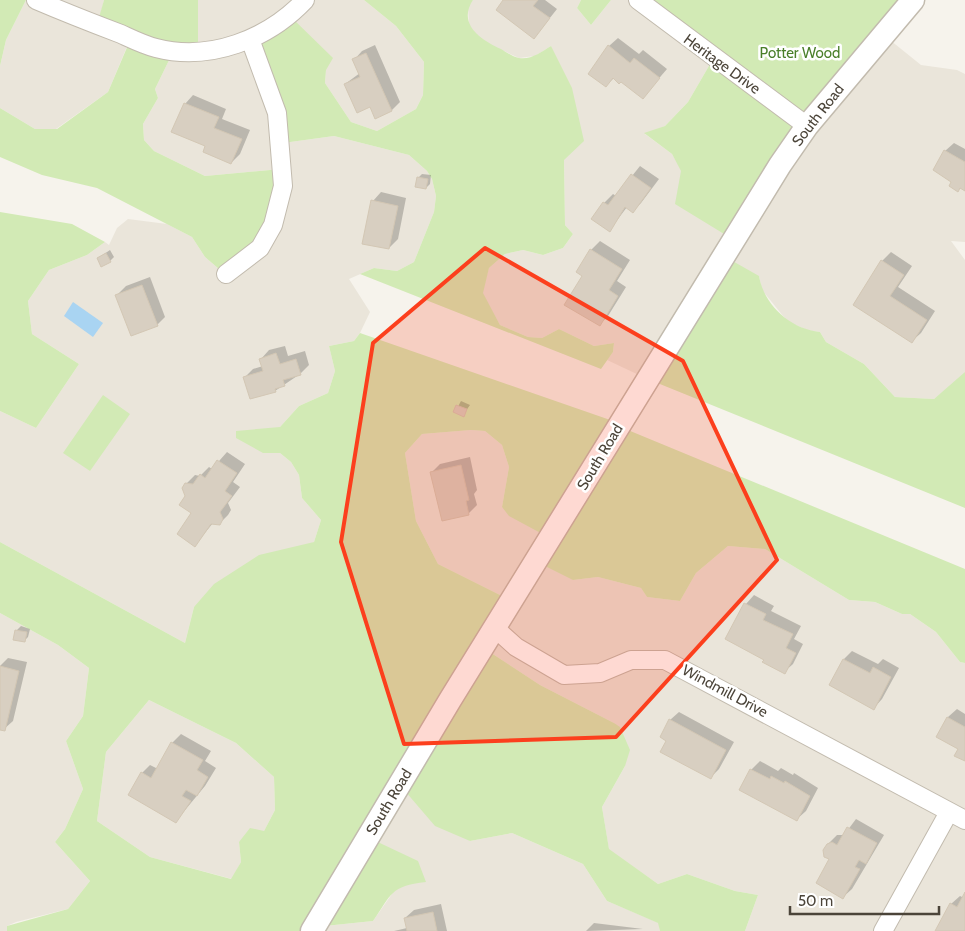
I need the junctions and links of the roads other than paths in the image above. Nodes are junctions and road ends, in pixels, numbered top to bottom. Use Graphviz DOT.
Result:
graph roads {
  1 [pos="36,0"];
  2 [pos="305,0"];
  3 [pos="638,0"];
  4 [pos="913,0"];
  5 [pos="250,39"];
  6 [pos="807,126"];
  7 [pos="226,274"];
  8 [pos="496,629"];
  9 [pos="949,812"];
  10 [pos="965,820"];
  11 [pos="312,931"];
  12 [pos="883,931"];
  1 -- 5 [label="street"];
  2 -- 5 [label="street"];
  3 -- 6 [label="street, Heritage Drive"];
  4 -- 6 [label="street, South Road"];
  5 -- 7 [label="street"];
  6 -- 8 [label="street, South Road"];
  8 -- 9 [label="street, Windmill Drive"];
  8 -- 11 [label="street, South Road"];
  9 -- 10 [label="street, Windmill Drive"];
  9 -- 12 [label="street"];
}
